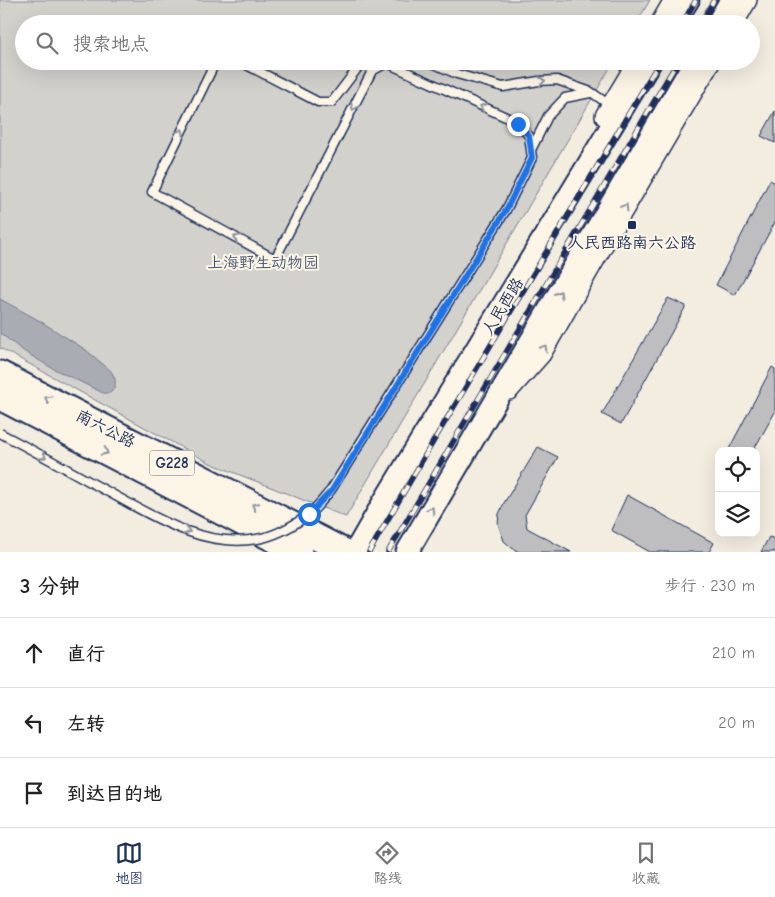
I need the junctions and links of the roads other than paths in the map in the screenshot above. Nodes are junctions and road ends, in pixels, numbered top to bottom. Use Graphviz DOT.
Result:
graph roads {
  1 [pos="674,0"];
  2 [pos="688,0"];
  3 [pos="731,0"];
  4 [pos="747,0"];
  5 [pos="665,15"];
  6 [pos="679,15"];
  7 [pos="722,15"];
  8 [pos="738,15"];
  9 [pos="212,70"];
  10 [pos="256,70"];
  11 [pos="356,70"];
  12 [pos="374,70"];
  13 [pos="403,70"];
  14 [pos="448,70"];
  15 [pos="633,70"];
  16 [pos="646,70"];
  17 [pos="690,70"];
  18 [pos="706,70"];
  19 [pos="591,92"];
  20 [pos="612,106"];
  21 [pos="531,150"];
  22 [pos="0,374"];
  23 [pos="0,397"];
  24 [pos="490,411"];
  25 [pos="0,433"];
  26 [pos="299,552"];
  27 [pos="345,552"];
  28 [pos="355,552"];
  29 [pos="407,552"];
  1 -- 5 [label="street"];
  2 -- 6 [label="main road"];
  3 -- 7 [label="main road"];
  4 -- 8 [label="street"];
  12 -- 9 [label="lane, one-way"];
  10 -- 11 [label="lane"];
  21 -- 13 [label="lane, one-way"];
  14 -- 19 [label="lane, one-way"];
  15 -- 20 [label="street, 人民西路"];
  16 -- 28 [label="main road, 人民西路"];
  24 -- 17 [label="main road, one-way"];
  24 -- 18 [label="street, one-way"];
  19 -- 20 [label="lane"];
  19 -- 21 [label="lane"];
  20 -- 27 [label="street, 人民西路"];
  25 -- 21 [label="lane, one-way, bridge"];
  27 -- 22 [label="highway, 南六公路 / G228, one-way"];
  23 -- 26 [label="highway, 南六公路 / G228, one-way"];
  29 -- 24 [label="main road, one-way"];
}
